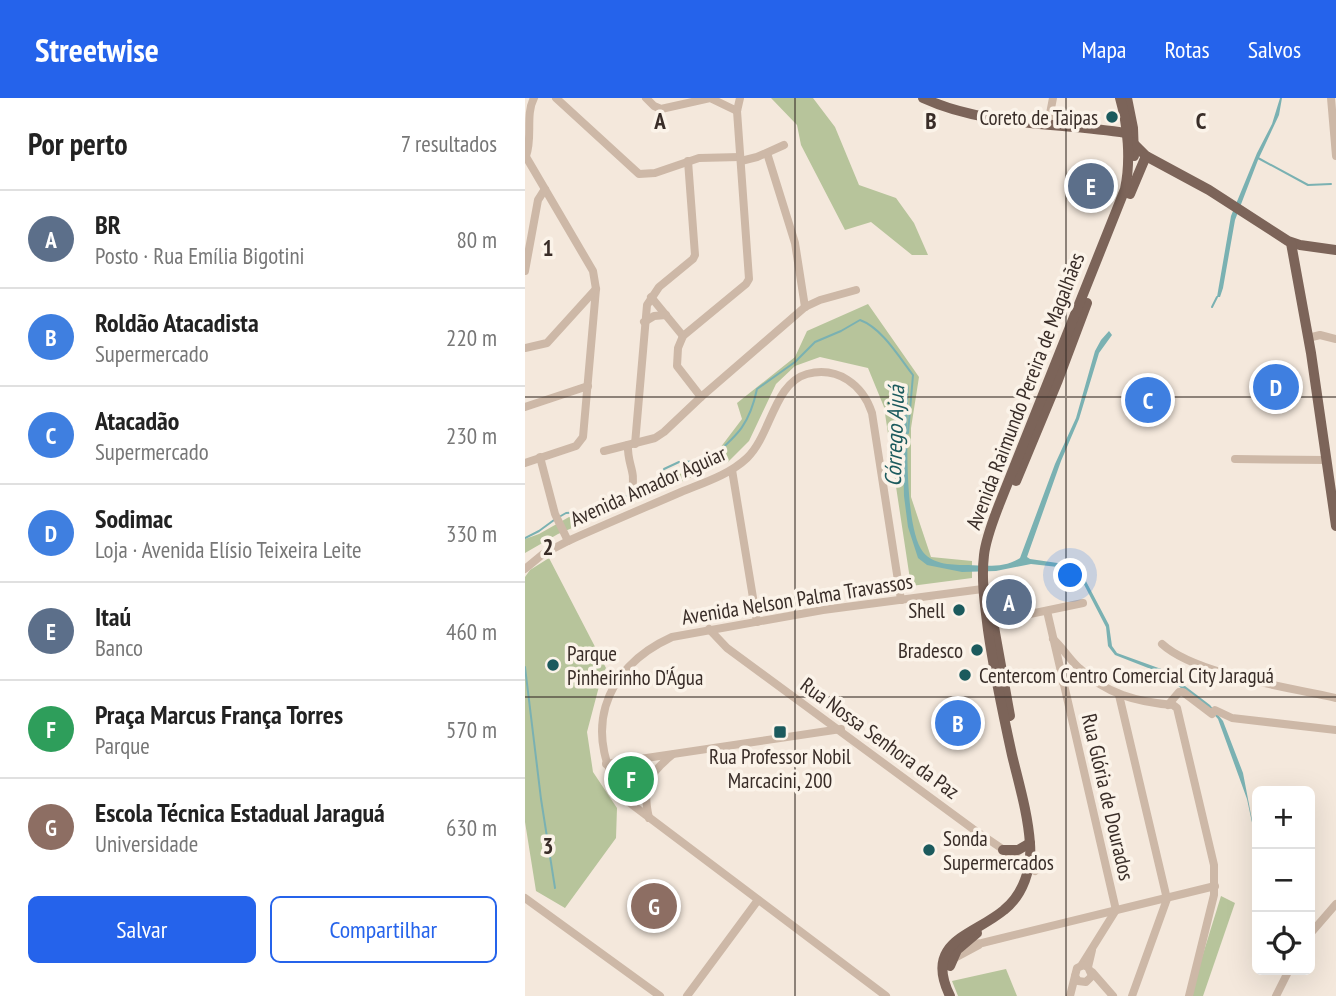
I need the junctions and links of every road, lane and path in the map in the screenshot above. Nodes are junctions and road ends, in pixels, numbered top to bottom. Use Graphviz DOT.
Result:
graph roads {
  1 [pos="534,98"];
  2 [pos="556,98"];
  3 [pos="646,98"];
  4 [pos="740,98"];
  5 [pos="923,98"];
  6 [pos="1053,98"];
  7 [pos="1120,98"];
  8 [pos="1127,98"];
  9 [pos="1331,98"];
  10 [pos="737,111"];
  11 [pos="1125,119"];
  12 [pos="1048,124"];
  13 [pos="1113,131"];
  14 [pos="1126,133"];
  15 [pos="783,145"];
  16 [pos="1134,145"];
  17 [pos="767,153"];
  18 [pos="525,156"];
  19 [pos="1146,156"];
  20 [pos="1336,156"];
  21 [pos="740,159"];
  22 [pos="688,161"];
  23 [pos="545,189"];
  24 [pos="1130,194"];
  25 [pos="1296,244"];
  26 [pos="1336,250"];
  27 [pos="525,271"];
  28 [pos="596,289"];
  29 [pos="856,290"];
  30 [pos="651,297"];
  31 [pos="805,307"];
  32 [pos="666,315"];
  33 [pos="644,323"];
  34 [pos="683,336"];
  35 [pos="1311,337"];
  36 [pos="1336,339"];
  37 [pos="525,348"];
  38 [pos="588,386"];
  39 [pos="701,397"];
  40 [pos="525,407"];
  41 [pos="1323,425"];
  42 [pos="632,445"];
  43 [pos="604,451"];
  44 [pos="540,457"];
  45 [pos="1235,459"];
  46 [pos="1326,460"];
  47 [pos="525,463"];
  48 [pos="732,470"];
  49 [pos="1336,485"];
  50 [pos="632,488"];
  51 [pos="1336,526"];
  52 [pos="568,541"];
  53 [pos="986,564"];
  54 [pos="525,569"];
  55 [pos="987,588"];
  56 [pos="901,600"];
  57 [pos="1083,603"];
  58 [pos="1048,611"];
  59 [pos="757,622"];
  60 [pos="990,622"];
  61 [pos="709,629"];
  62 [pos="1053,639"];
  63 [pos="1162,644"];
  64 [pos="1080,669"];
  65 [pos="1063,683"];
  66 [pos="1119,695"];
  67 [pos="1336,698"];
  68 [pos="1171,705"];
  69 [pos="841,729"];
  70 [pos="1336,730"];
  71 [pos="671,755"];
  72 [pos="607,764"];
  73 [pos="649,818"];
  74 [pos="1030,843"];
  75 [pos="1003,850"];
  76 [pos="1032,869"];
  77 [pos="1215,886"];
  78 [pos="525,898"];
  79 [pos="1167,899"];
  80 [pos="758,900"];
  81 [pos="1336,904"];
  82 [pos="1117,910"];
  83 [pos="1315,928"];
  84 [pos="982,943"];
  85 [pos="961,944"];
  86 [pos="951,960"];
  87 [pos="1087,968"];
  88 [pos="1286,975"];
  89 [pos="1081,980"];
  90 [pos="1104,988"];
  91 [pos="660,996"];
  92 [pos="687,996"];
  93 [pos="885,996"];
  94 [pos="950,996"];
  95 [pos="957,996"];
  96 [pos="1071,996"];
  97 [pos="1113,996"];
  98 [pos="1132,996"];
  99 [pos="1189,996"];
  100 [pos="1276,996"];
  1 -- 18 [label="street"];
  2 -- 22 [label="street"];
  3 -- 10 [label="street"];
  4 -- 10 [label="street"];
  5 -- 12 [label="main road"];
  6 -- 12 [label="street"];
  7 -- 11 [label="main road, Avenida Raimundo Pereira de Magalhães"];
  8 -- 16 [label="main road, Avenida Raimundo Pereira de Magalhães"];
  9 -- 20 [label="street"];
  10 -- 21 [label="street"];
  11 -- 13 [label="main road"];
  11 -- 14 [label="main road, Avenida Raimundo Pereira de Magalhães"];
  12 -- 13 [label="main road"];
  13 -- 14 [label="main road"];
  14 -- 16 [label="main road"];
  14 -- 53 [label="main road, Avenida Raimundo Pereira de Magalhães"];
  15 -- 17 [label="street"];
  16 -- 19 [label="main road"];
  16 -- 24 [label="main road, Avenida Raimundo Pereira de Magalhães"];
  17 -- 21 [label="street"];
  17 -- 31 [label="street"];
  18 -- 23 [label="street"];
  19 -- 24 [label="main road"];
  19 -- 25 [label="main road"];
  21 -- 22 [label="street"];
  21 -- 34 [label="street"];
  22 -- 30 [label="street"];
  23 -- 27 [label="street"];
  23 -- 28 [label="street"];
  24 -- 53 [label="main road, Avenida Raimundo Pereira de Magalhães"];
  25 -- 26 [label="main road"];
  25 -- 35 [label="main road"];
  28 -- 37 [label="street"];
  28 -- 38 [label="street"];
  29 -- 31 [label="street"];
  30 -- 32 [label="street"];
  30 -- 33 [label="street"];
  31 -- 39 [label="street"];
  32 -- 33 [label="street"];
  32 -- 34 [label="street"];
  33 -- 42 [label="street"];
  34 -- 39 [label="street"];
  35 -- 36 [label="street"];
  35 -- 41 [label="main road"];
  38 -- 40 [label="street"];
  38 -- 44 [label="street"];
  39 -- 42 [label="street"];
  41 -- 46 [label="main road"];
  41 -- 49 [label="main road"];
  42 -- 43 [label="street"];
  42 -- 50 [label="street"];
  44 -- 47 [label="street"];
  44 -- 52 [label="street"];
  45 -- 46 [label="street"];
  46 -- 51 [label="main road"];
  48 -- 52 [label="street, Avenida Amador Aguiar"];
  48 -- 56 [label="street, Avenida Amador Aguiar"];
  48 -- 59 [label="street"];
  52 -- 54 [label="street, Avenida Amador Aguiar"];
  53 -- 55 [label="main road, Avenida Raimundo Pereira de Magalhães"];
  55 -- 56 [label="street, Avenida Nelson Palma Travassos"];
  55 -- 60 [label="main road, Avenida Raimundo Pereira de Magalhães"];
  56 -- 59 [label="street, Avenida Nelson Palma Travassos"];
  57 -- 58 [label="street"];
  58 -- 60 [label="street"];
  58 -- 62 [label="street, Rua Glória de Dourados"];
  59 -- 61 [label="street, Avenida Nelson Palma Travassos"];
  60 -- 74 [label="main road, Avenida Raimundo Pereira de Magalhães"];
  60 -- 76 [label="main road, Avenida Raimundo Pereira de Magalhães"];
  61 -- 69 [label="street, Rua Nossa Senhora da Paz"];
  61 -- 72 [label="street, Avenida Nelson Palma Travassos"];
  62 -- 64 [label="street"];
  62 -- 65 [label="street, Rua Glória de Dourados"];
  63 -- 67 [label="street"];
  64 -- 65 [label="street"];
  64 -- 66 [label="street"];
  65 -- 82 [label="street, Rua Glória de Dourados"];
  66 -- 68 [label="street"];
  66 -- 79 [label="street"];
  68 -- 70 [label="street"];
  68 -- 77 [label="street"];
  69 -- 71 [label="street"];
  69 -- 75 [label="street, Rua Nossa Senhora da Paz"];
  71 -- 72 [label="street"];
  71 -- 73 [label="street"];
  72 -- 73 [label="street, Avenida Nelson Palma Travassos"];
  73 -- 80 [label="street, Avenida Nelson Palma Travassos"];
  74 -- 75 [label="main road"];
  74 -- 76 [label="main road, Avenida Raimundo Pereira de Magalhães"];
  75 -- 76 [label="street, Rua Nossa Senhora da Paz"];
  76 -- 85 [label="main road, Avenida Raimundo Pereira de Magalhães"];
  76 -- 94 [label="main road, Avenida Raimundo Pereira de Magalhães"];
  77 -- 79 [label="street"];
  77 -- 99 [label="street"];
  78 -- 91 [label="street"];
  79 -- 82 [label="street"];
  79 -- 98 [label="street"];
  80 -- 92 [label="street"];
  80 -- 93 [label="street, Avenida Nelson Palma Travassos"];
  81 -- 83 [label="street"];
  82 -- 84 [label="street"];
  82 -- 87 [label="street"];
  84 -- 85 [label="street"];
  84 -- 86 [label="street"];
  85 -- 86 [label="main road, Avenida Raimundo Pereira de Magalhães"];
  86 -- 95 [label="main road"];
  87 -- 89 [label="street"];
  87 -- 89 [label="street"];
  87 -- 90 [label="street"];
  88 -- 100 [label="street"];
  89 -- 90 [label="street"];
  89 -- 96 [label="street"];
  90 -- 97 [label="street"];
}
